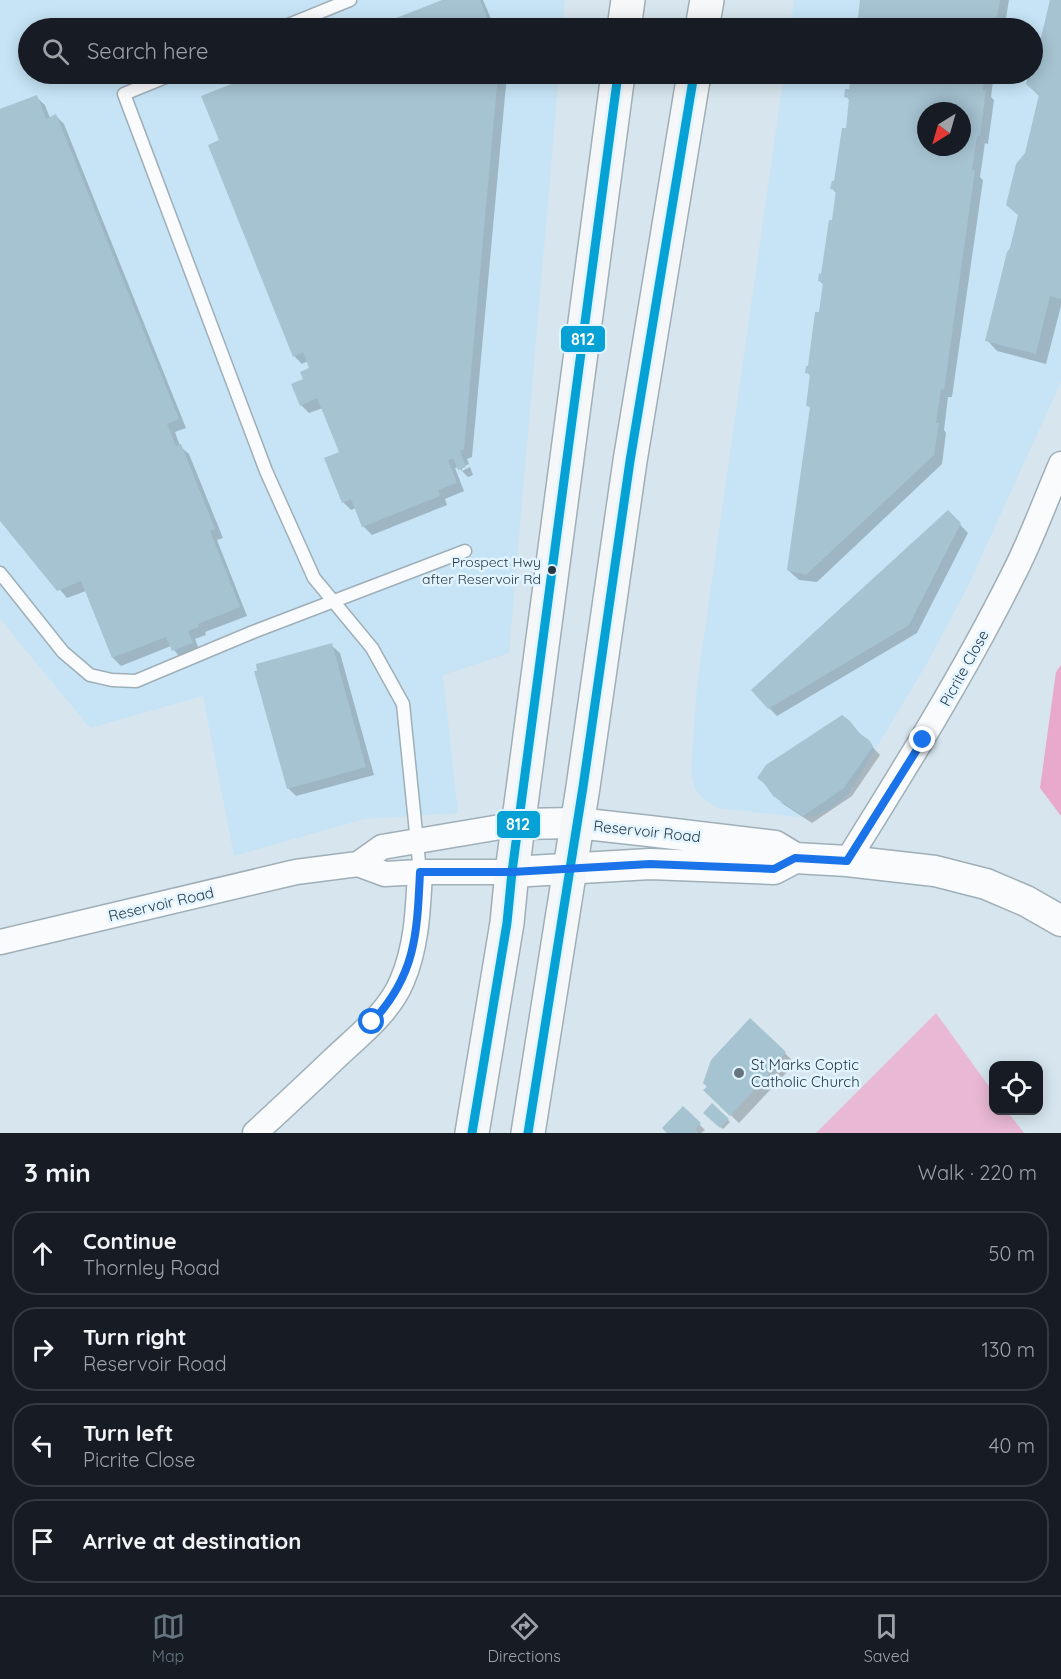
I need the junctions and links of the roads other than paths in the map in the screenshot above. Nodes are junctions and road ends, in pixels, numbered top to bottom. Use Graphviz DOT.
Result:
graph roads {
  1 [pos="350,0"];
  2 [pos="628,0"];
  3 [pos="707,0"];
  4 [pos="306,18"];
  5 [pos="625,18"];
  6 [pos="704,18"];
  7 [pos="148,84"];
  8 [pos="617,84"];
  9 [pos="692,84"];
  10 [pos="1061,464"];
  11 [pos="465,551"];
  12 [pos="0,573"];
  13 [pos="333,601"];
  14 [pos="577,823"];
  15 [pos="518,824"];
  16 [pos="417,841"];
  17 [pos="795,858"];
  18 [pos="847,861"];
  19 [pos="358,864"];
  20 [pos="570,868"];
  21 [pos="420,872"];
  22 [pos="512,872"];
  23 [pos="1061,921"];
  24 [pos="0,942"];
  25 [pos="255,1133"];
  26 [pos="472,1133"];
  27 [pos="528,1133"];
  1 -- 4 [label="lane"];
  2 -- 5 [label="main road"];
  3 -- 6 [label="main road"];
  7 -- 13 [label="lane"];
  8 -- 15 [label="main road"];
  9 -- 14 [label="main road"];
  10 -- 18 [label="street, Picrite Close"];
  11 -- 13 [label="lane"];
  12 -- 13 [label="lane"];
  13 -- 16 [label="lane"];
  14 -- 15 [label="street, Reservoir Road"];
  14 -- 17 [label="street, Reservoir Road"];
  14 -- 20 [label="main road"];
  15 -- 16 [label="street, Reservoir Road"];
  15 -- 22 [label="main road"];
  16 -- 19 [label="street, Reservoir Road"];
  16 -- 21 [label="lane"];
  17 -- 18 [label="street, Reservoir Road"];
  17 -- 20 [label="street, Reservoir Road"];
  18 -- 23 [label="street, Reservoir Road"];
  19 -- 21 [label="street, Reservoir Road"];
  19 -- 24 [label="street, Reservoir Road"];
  20 -- 22 [label="street, Reservoir Road"];
  20 -- 27 [label="main road"];
  21 -- 22 [label="street, Reservoir Road"];
  21 -- 25 [label="street"];
  22 -- 26 [label="main road"];
}
